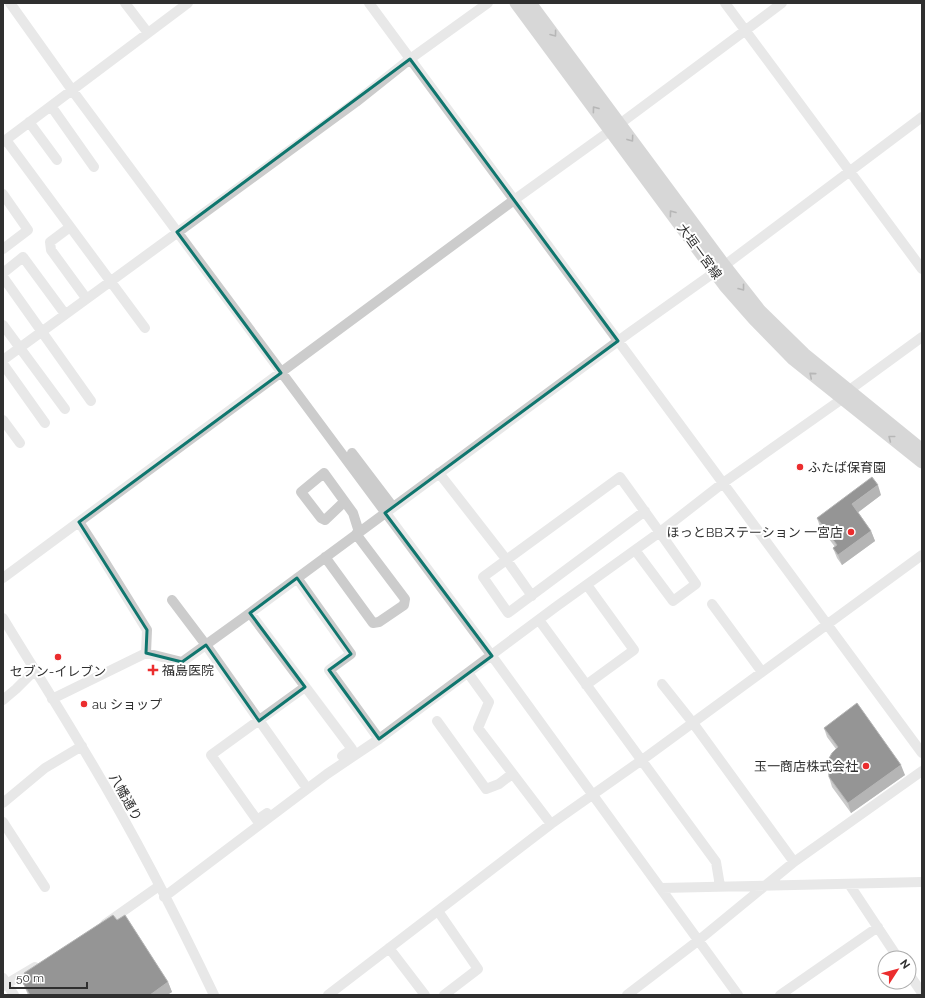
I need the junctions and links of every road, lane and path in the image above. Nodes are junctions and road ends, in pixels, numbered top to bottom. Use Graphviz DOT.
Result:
graph roads {
  1 [pos="10,3"];
  2 [pos="125,3"];
  3 [pos="188,3"];
  4 [pos="369,3"];
  5 [pos="488,3"];
  6 [pos="516,3"];
  7 [pos="530,3"];
  8 [pos="725,3"];
  9 [pos="782,3"];
  10 [pos="745,30"];
  11 [pos="148,33"];
  12 [pos="410,60"];
  13 [pos="72,90"];
  14 [pos="51,106"];
  15 [pos="922,117"];
  16 [pos="29,122"];
  17 [pos="615,127"];
  18 [pos="4,141"];
  19 [pos="57,160"];
  20 [pos="94,167"];
  21 [pos="850,171"];
  22 [pos="3,194"];
  23 [pos="514,200"];
  24 [pos="70,227"];
  25 [pos="177,232"];
  26 [pos="3,249"];
  27 [pos="720,268"];
  28 [pos="922,269"];
  29 [pos="3,273"];
  30 [pos="3,278"];
  31 [pos="110,282"];
  32 [pos="86,298"];
  33 [pos="65,314"];
  34 [pos="3,325"];
  35 [pos="145,328"];
  36 [pos="40,332"];
  37 [pos="922,337"];
  38 [pos="618,341"];
  39 [pos="20,348"];
  40 [pos="3,360"];
  41 [pos="3,364"];
  42 [pos="281,373"];
  43 [pos="845,395"];
  44 [pos="91,401"];
  45 [pos="65,409"];
  46 [pos="3,420"];
  47 [pos="45,422"];
  48 [pos="20,443"];
  49 [pos="922,450"];
  50 [pos="352,453"];
  51 [pos="922,462"];
  52 [pos="439,473"];
  53 [pos="723,483"];
  54 [pos="344,502"];
  55 [pos="389,510"];
  56 [pos="645,512"];
  57 [pos="78,522"];
  58 [pos="660,532"];
  59 [pos="358,533"];
  60 [pos="635,550"];
  61 [pos="922,555"];
  62 [pos="325,557"];
  63 [pos="506,559"];
  64 [pos="3,578"];
  65 [pos="297,578"];
  66 [pos="587,585"];
  67 [pos="532,596"];
  68 [pos="172,600"];
  69 [pos="712,604"];
  70 [pos="250,613"];
  71 [pos="3,618"];
  72 [pos="539,620"];
  73 [pos="827,624"];
  74 [pos="206,645"];
  75 [pos="146,653"];
  76 [pos="492,656"];
  77 [pos="35,670"];
  78 [pos="762,672"];
  79 [pos="468,673"];
  80 [pos="662,684"];
  81 [pos="586,685"];
  82 [pos="306,687"];
  83 [pos="52,699"];
  84 [pos="3,700"];
  85 [pos="259,721"];
  86 [pos="437,721"];
  87 [pos="693,723"];
  88 [pos="379,739"];
  89 [pos="82,746"];
  90 [pos="922,753"];
  91 [pos="642,760"];
  92 [pos="922,771"];
  93 [pos="512,774"];
  94 [pos="304,784"];
  95 [pos="593,794"];
  96 [pos="3,803"];
  97 [pos="3,822"];
  98 [pos="551,824"];
  99 [pos="794,862"];
  100 [pos="922,882"];
  101 [pos="849,884"];
  102 [pos="159,886"];
  103 [pos="720,886"];
  104 [pos="766,886"];
  105 [pos="45,887"];
  106 [pos="661,888"];
  107 [pos="164,897"];
  108 [pos="438,911"];
  109 [pos="878,927"];
  110 [pos="97,929"];
  111 [pos="699,940"];
  112 [pos="389,948"];
  113 [pos="893,950"];
  114 [pos="46,961"];
  115 [pos="4,982"];
  116 [pos="14,995"];
  117 [pos="214,995"];
  118 [pos="328,995"];
  119 [pos="425,995"];
  120 [pos="444,995"];
  121 [pos="627,995"];
  122 [pos="738,995"];
  123 [pos="780,995"];
  1 -- 13 [label="street"];
  2 -- 11 [label="street"];
  3 -- 11 [label="street"];
  4 -- 12 [label="street"];
  5 -- 12 [label="street"];
  17 -- 6 [label="main road, 大垣一宮線, one-way"];
  7 -- 17 [label="main road, 大垣一宮線, one-way"];
  8 -- 10 [label="street"];
  9 -- 10 [label="street"];
  10 -- 17 [label="street"];
  10 -- 21 [label="street"];
  11 -- 13 [label="street"];
  12 -- 23 [label="street"];
  12 -- 25 [label="street"];
  13 -- 14 [label="street"];
  13 -- 25 [label="street"];
  14 -- 16 [label="street"];
  14 -- 20 [label="street"];
  15 -- 21 [label="street"];
  16 -- 18 [label="street"];
  16 -- 19 [label="street"];
  17 -- 23 [label="street"];
  17 -- 27 [label="main road, 大垣一宮線"];
  18 -- 24 [label="street"];
  21 -- 27 [label="street"];
  21 -- 28 [label="street"];
  22 -- 26 [label="street"];
  23 -- 38 [label="street"];
  23 -- 42 [label="street"];
  24 -- 31 [label="street"];
  24 -- 32 [label="street"];
  25 -- 31 [label="street"];
  25 -- 42 [label="street"];
  27 -- 38 [label="street"];
  27 -- 43 [label="main road, 大垣一宮線"];
  29 -- 33 [label="street"];
  30 -- 36 [label="street"];
  31 -- 32 [label="street"];
  31 -- 35 [label="street"];
  32 -- 33 [label="street"];
  33 -- 36 [label="street"];
  34 -- 39 [label="street"];
  36 -- 39 [label="street"];
  36 -- 44 [label="street"];
  37 -- 43 [label="street"];
  38 -- 52 [label="street"];
  38 -- 53 [label="street"];
  39 -- 40 [label="street"];
  39 -- 45 [label="street"];
  41 -- 47 [label="street"];
  42 -- 55 [label="street"];
  42 -- 57 [label="street"];
  43 -- 49 [label="main road, 大垣一宮線"];
  51 -- 43 [label="main road, 大垣一宮線, one-way"];
  43 -- 53 [label="street"];
  46 -- 48 [label="street"];
  50 -- 55 [label="street"];
  52 -- 55 [label="street"];
  52 -- 63 [label="street"];
  53 -- 58 [label="street"];
  53 -- 73 [label="street"];
  54 -- 54 [label="street"];
  54 -- 59 [label="street"];
  55 -- 59 [label="street"];
  55 -- 76 [label="street"];
  56 -- 58 [label="street"];
  56 -- 63 [label="street"];
  56 -- 67 [label="street"];
  57 -- 64 [label="street"];
  57 -- 75 [label="street"];
  58 -- 60 [label="street"];
  58 -- 60 [label="street"];
  59 -- 62 [label="street"];
  59 -- 62 [label="street"];
  60 -- 66 [label="street"];
  61 -- 73 [label="street"];
  62 -- 65 [label="street"];
  63 -- 67 [label="street"];
  63 -- 67 [label="street"];
  65 -- 70 [label="street"];
  65 -- 88 [label="street"];
  66 -- 72 [label="street"];
  66 -- 81 [label="street"];
  68 -- 74 [label="street"];
  69 -- 78 [label="street"];
  70 -- 74 [label="street"];
  70 -- 82 [label="street"];
  71 -- 77 [label="street, 八幡通り"];
  72 -- 76 [label="street"];
  72 -- 81 [label="street"];
  73 -- 78 [label="street"];
  73 -- 90 [label="street"];
  74 -- 75 [label="street"];
  74 -- 85 [label="street"];
  75 -- 83 [label="street"];
  76 -- 79 [label="street"];
  76 -- 95 [label="street"];
  77 -- 83 [label="street, 八幡通り"];
  77 -- 84 [label="street"];
  78 -- 87 [label="street"];
  79 -- 88 [label="street"];
  79 -- 93 [label="street"];
  80 -- 87 [label="street"];
  81 -- 91 [label="street"];
  82 -- 85 [label="street"];
  82 -- 94 [label="street"];
  83 -- 89 [label="street, 八幡通り"];
  85 -- 94 [label="street"];
  85 -- 94 [label="street"];
  86 -- 93 [label="street"];
  87 -- 91 [label="street"];
  87 -- 99 [label="street"];
  88 -- 107 [label="street"];
  89 -- 96 [label="street"];
  89 -- 102 [label="street, 八幡通り"];
  91 -- 95 [label="street"];
  91 -- 103 [label="street"];
  92 -- 99 [label="street"];
  93 -- 98 [label="street"];
  95 -- 98 [label="street"];
  95 -- 106 [label="street"];
  97 -- 105 [label="street"];
  98 -- 108 [label="street"];
  99 -- 104 [label="street"];
  100 -- 101 [label="street"];
  101 -- 104 [label="street"];
  101 -- 109 [label="street"];
  102 -- 107 [label="street, 八幡通り"];
  102 -- 110 [label="street"];
  103 -- 104 [label="street"];
  103 -- 106 [label="street"];
  104 -- 111 [label="street"];
  106 -- 111 [label="street"];
  107 -- 117 [label="street, 八幡通り"];
  108 -- 112 [label="street"];
  108 -- 120 [label="street"];
  109 -- 113 [label="street"];
  109 -- 123 [label="street"];
  111 -- 121 [label="street"];
  111 -- 122 [label="street"];
  112 -- 118 [label="street"];
  112 -- 119 [label="street"];
  114 -- 115 [label="street"];
  115 -- 116 [label="street"];
}
